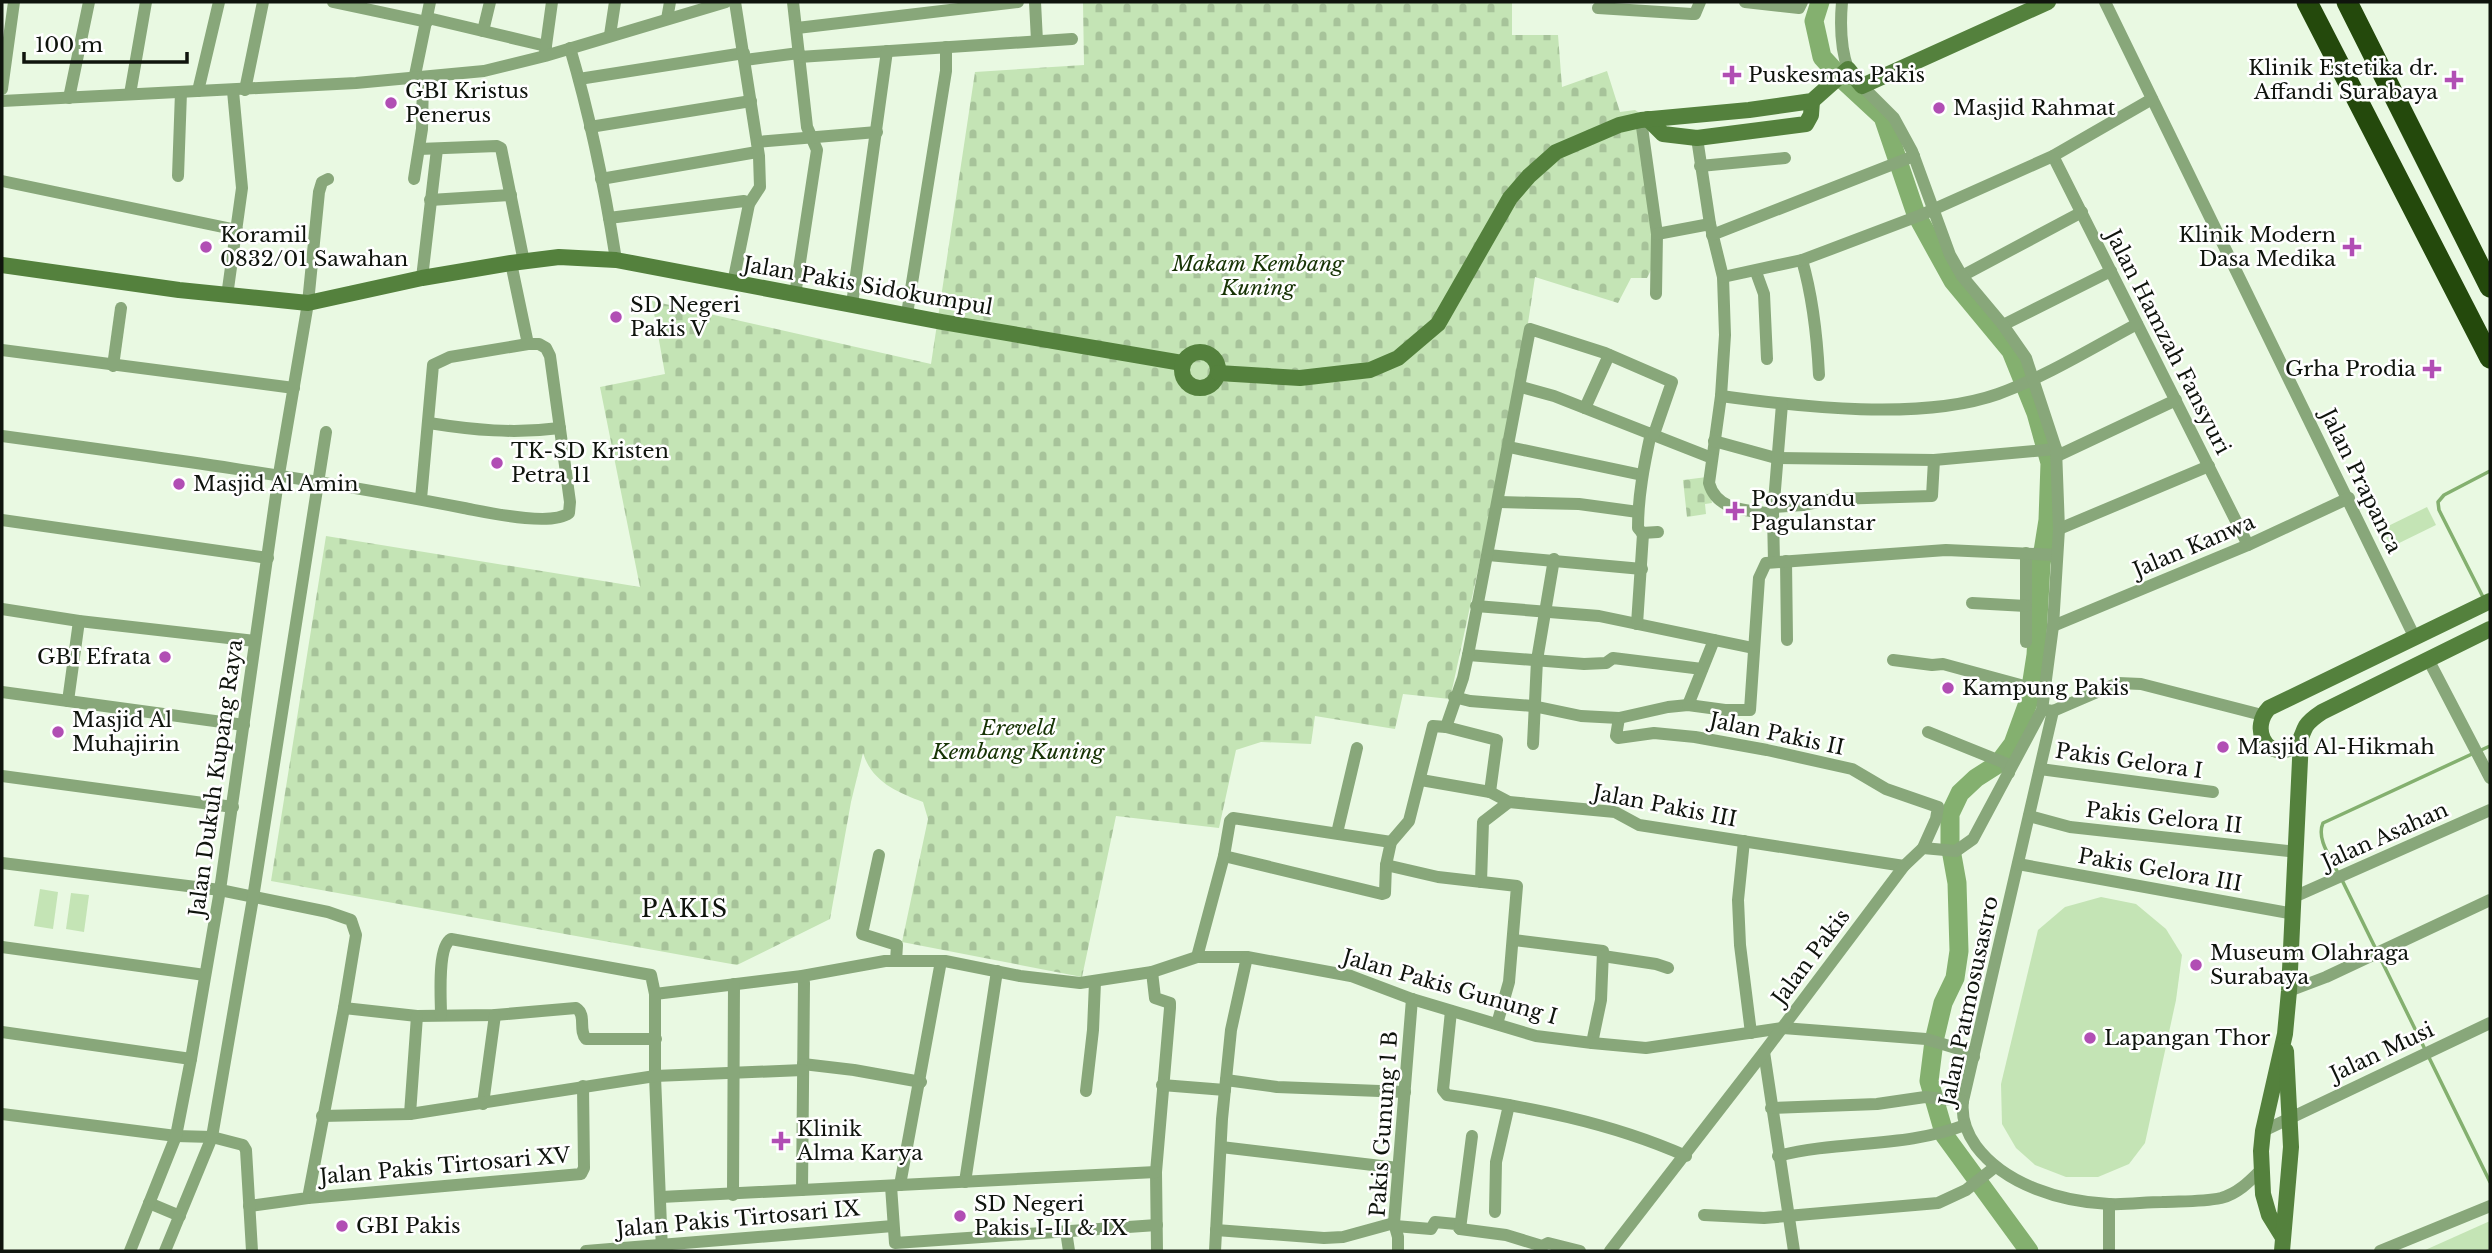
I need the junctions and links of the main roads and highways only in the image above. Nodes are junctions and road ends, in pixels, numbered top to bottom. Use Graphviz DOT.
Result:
graph roads {
  1 [pos="2307,2"];
  2 [pos="2347,2"];
  3 [pos="2490,287"];
  4 [pos="2490,358"];
  1 -- 4 [label="highway"];
  2 -- 3 [label="highway"];
}
